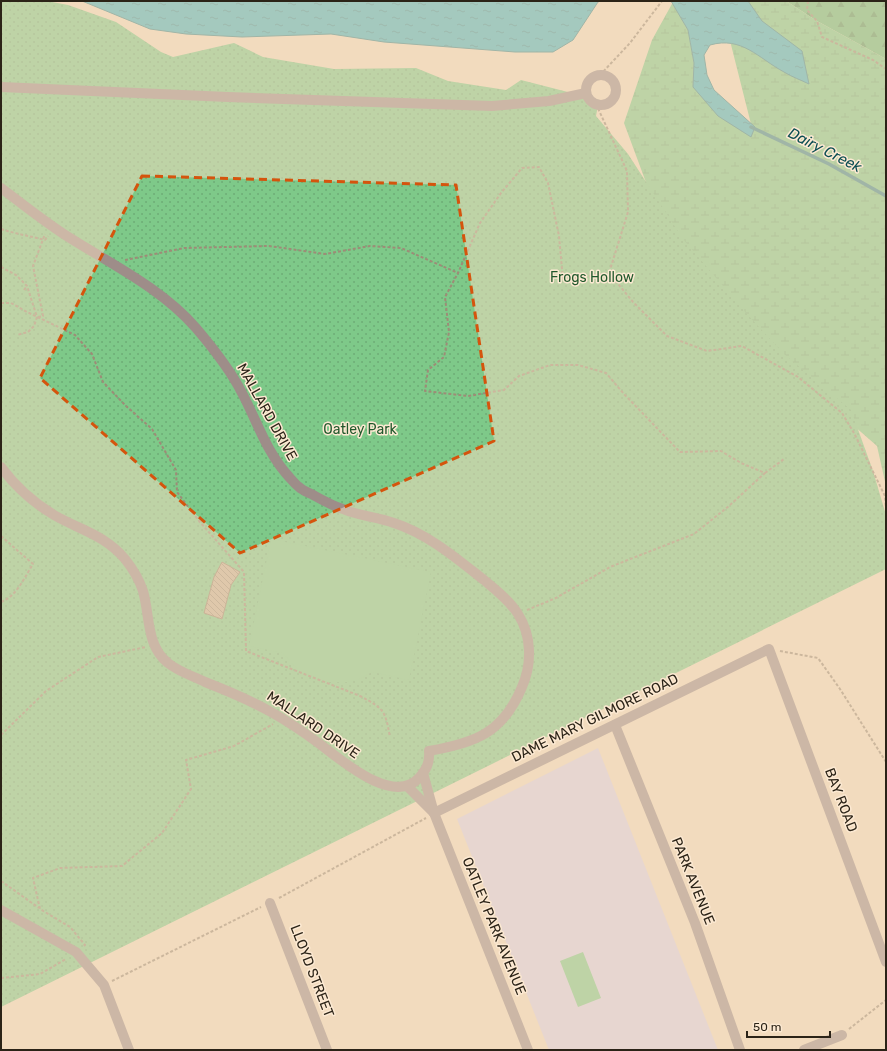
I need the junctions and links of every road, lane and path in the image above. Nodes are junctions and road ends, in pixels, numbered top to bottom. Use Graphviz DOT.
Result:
graph roads {
  1 [pos="662,1"];
  2 [pos="808,1"];
  3 [pos="886,69"];
  4 [pos="600,76"];
  5 [pos="1,87"];
  6 [pos="586,93"];
  7 [pos="596,104"];
  8 [pos="1,188"];
  9 [pos="1,229"];
  10 [pos="51,232"];
  11 [pos="44,239"];
  12 [pos="110,262"];
  13 [pos="1,267"];
  14 [pos="458,273"];
  15 [pos="609,273"];
  16 [pos="27,286"];
  17 [pos="24,290"];
  18 [pos="1,302"];
  19 [pos="37,317"];
  20 [pos="17,335"];
  21 [pos="784,459"];
  22 [pos="1,467"];
  23 [pos="765,473"];
  24 [pos="886,509"];
  25 [pos="1,536"];
  26 [pos="1,602"];
  27 [pos="518,614"];
  28 [pos="155,646"];
  29 [pos="769,649"];
  30 [pos="283,718"];
  31 [pos="615,725"];
  32 [pos="1,735"];
  33 [pos="390,737"];
  34 [pos="886,762"];
  35 [pos="424,773"];
  36 [pos="407,786"];
  37 [pos="434,813"];
  38 [pos="1,881"];
  39 [pos="270,903"];
  40 [pos="40,909"];
  41 [pos="1,910"];
  42 [pos="76,952"];
  43 [pos="886,962"];
  44 [pos="1,978"];
  45 [pos="886,1000"];
  46 [pos="842,1035"];
  47 [pos="129,1050"];
  48 [pos="327,1050"];
  49 [pos="528,1050"];
  50 [pos="740,1050"];
  51 [pos="804,1050"];
  1 -- 4 [label="path"];
  2 -- 3 [label="path"];
  4 -- 6 [label="street"];
  4 -- 7 [label="street"];
  5 -- 6 [label="street"];
  6 -- 7 [label="street"];
  7 -- 15 [label="path"];
  8 -- 10 [label="street, MALLARD DRIVE"];
  9 -- 11 [label="path"];
  10 -- 11 [label="path"];
  10 -- 11 [label="path"];
  10 -- 12 [label="street, MALLARD DRIVE"];
  11 -- 19 [label="path"];
  12 -- 14 [label="path"];
  12 -- 27 [label="street, MALLARD DRIVE"];
  13 -- 16 [label="path"];
  14 -- 15 [label="path"];
  14 -- 23 [label="path"];
  15 -- 24 [label="path"];
  16 -- 17 [label="path"];
  16 -- 19 [label="path"];
  18 -- 19 [label="path"];
  19 -- 20 [label="path"];
  19 -- 33 [label="path"];
  21 -- 23 [label="path"];
  22 -- 28 [label="street, MALLARD DRIVE"];
  23 -- 27 [label="path"];
  25 -- 26 [label="path"];
  27 -- 35 [label="street, MALLARD DRIVE"];
  28 -- 30 [label="street, MALLARD DRIVE"];
  28 -- 32 [label="path"];
  29 -- 31 [label="street, DAME MARY GILMORE ROAD"];
  29 -- 34 [label="path"];
  29 -- 43 [label="street, BAY ROAD"];
  30 -- 36 [label="street, MALLARD DRIVE"];
  30 -- 40 [label="path"];
  31 -- 37 [label="street, DAME MARY GILMORE ROAD"];
  31 -- 50 [label="street, PARK AVENUE"];
  35 -- 36 [label="street"];
  35 -- 37 [label="street, MALLARD DRIVE"];
  36 -- 37 [label="street"];
  37 -- 49 [label="street, OATLEY PARK AVENUE"];
  38 -- 40 [label="path"];
  39 -- 48 [label="street, LLOYD STREET"];
  40 -- 42 [label="path"];
  41 -- 42 [label="street"];
  42 -- 44 [label="path"];
  42 -- 47 [label="street"];
  45 -- 46 [label="path"];
  46 -- 51 [label="street"];
}
